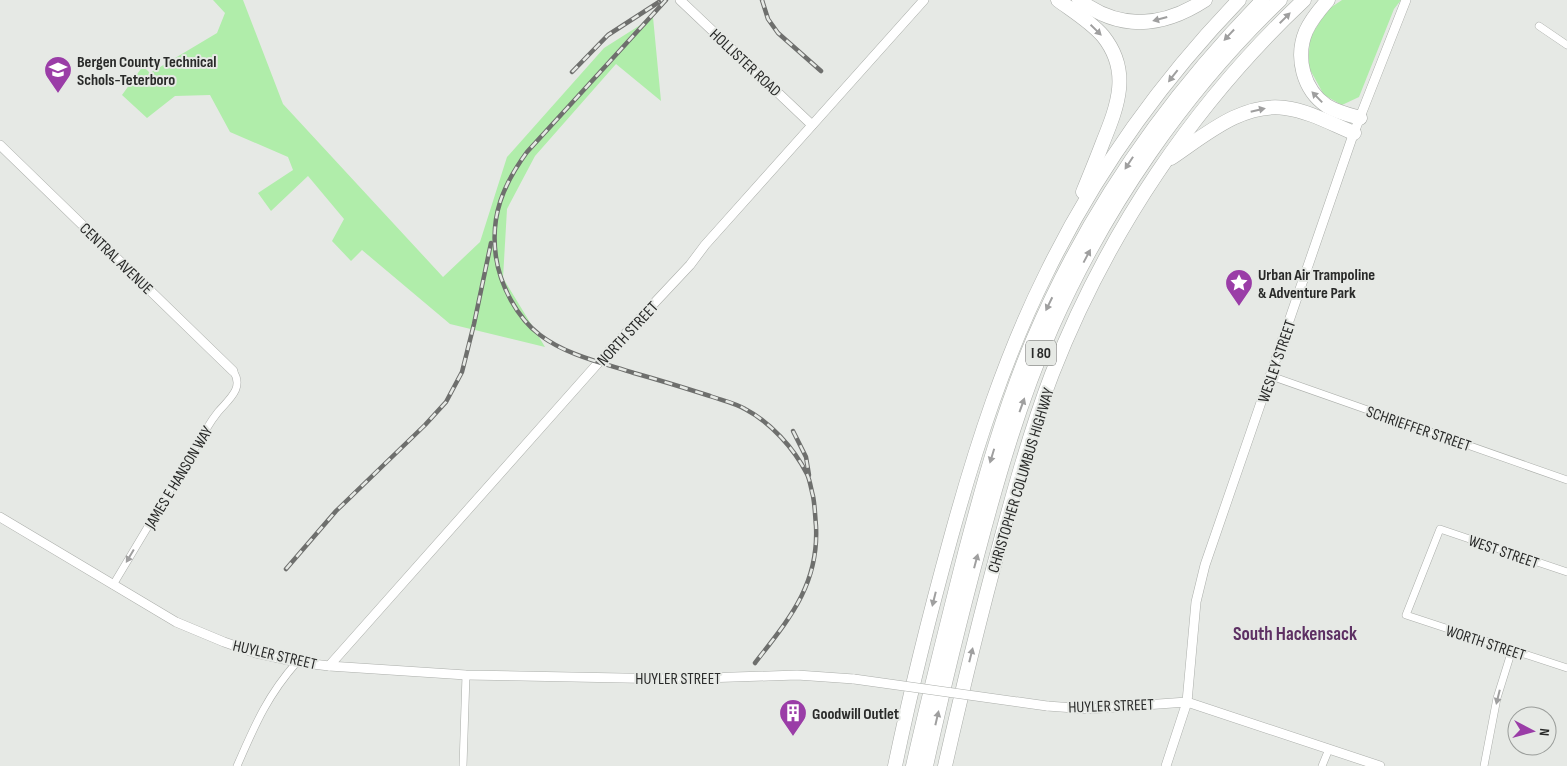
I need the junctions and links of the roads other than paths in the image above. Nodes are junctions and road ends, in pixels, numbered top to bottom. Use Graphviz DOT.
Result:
graph roads {
  1 [pos="680,0"];
  2 [pos="924,0"];
  3 [pos="1058,0"];
  4 [pos="1079,0"];
  5 [pos="1205,0"];
  6 [pos="1239,0"];
  7 [pos="1263,0"];
  8 [pos="1280,0"];
  9 [pos="1304,0"];
  10 [pos="1328,0"];
  11 [pos="1406,0"];
  12 [pos="1539,26"];
  13 [pos="1567,45"];
  14 [pos="1360,118"];
  15 [pos="812,125"];
  16 [pos="1354,133"];
  17 [pos="0,145"];
  18 [pos="1164,163"];
  19 [pos="1066,236"];
  20 [pos="233,372"];
  21 [pos="1271,376"];
  22 [pos="1567,480"];
  23 [pos="0,517"];
  24 [pos="1567,572"];
  25 [pos="113,585"];
  26 [pos="1406,615"];
  27 [pos="1512,650"];
  28 [pos="297,662"];
  29 [pos="329,666"];
  30 [pos="1567,668"];
  31 [pos="466,675"];
  32 [pos="1187,702"];
  33 [pos="1329,749"];
  34 [pos="238,766"];
  35 [pos="463,766"];
  36 [pos="895,766"];
  37 [pos="913,766"];
  38 [pos="926,766"];
  39 [pos="945,766"];
  40 [pos="1166,766"];
  41 [pos="1322,766"];
  42 [pos="1380,766"];
  43 [pos="1484,766"];
  1 -- 15 [label="street, HOLLISTER ROAD"];
  2 -- 15 [label="street, NORTH STREET"];
  3 -- 19 [label="highway, one-way"];
  5 -- 4 [label="highway, one-way"];
  6 -- 19 [label="highway, I 80, one-way"];
  7 -- 37 [label="highway, CHRISTOPHER COLUMBUS HIGHWAY / I 80, one-way"];
  38 -- 8 [label="highway, CHRISTOPHER COLUMBUS HIGHWAY / I 80, one-way"];
  18 -- 9 [label="highway, CHRISTOPHER COLUMBUS HIGHWAY / I 80, one-way"];
  14 -- 10 [label="highway, one-way"];
  11 -- 14 [label="street, WESLEY STREET"];
  12 -- 13 [label="street"];
  14 -- 16 [label="street, WESLEY STREET"];
  15 -- 29 [label="street, NORTH STREET"];
  18 -- 16 [label="highway, one-way"];
  16 -- 21 [label="street, WESLEY STREET"];
  17 -- 20 [label="street, CENTRAL AVENUE"];
  39 -- 18 [label="highway, CHRISTOPHER COLUMBUS HIGHWAY / I 80, one-way"];
  19 -- 36 [label="highway, I 80, one-way"];
  20 -- 25 [label="street, JAMES E HANSON WAY, one-way"];
  21 -- 22 [label="street, SCHRIEFFER STREET"];
  21 -- 32 [label="street, WESLEY STREET"];
  23 -- 25 [label="street, HUYLER STREET"];
  24 -- 26 [label="street, WEST STREET"];
  25 -- 28 [label="street, HUYLER STREET"];
  26 -- 27 [label="street, WORTH STREET"];
  27 -- 30 [label="street, WORTH STREET"];
  27 -- 43 [label="street, one-way"];
  28 -- 29 [label="street, HUYLER STREET"];
  28 -- 34 [label="street"];
  29 -- 31 [label="street, HUYLER STREET"];
  31 -- 32 [label="street, HUYLER STREET, bridge"];
  31 -- 35 [label="street"];
  32 -- 33 [label="street, HUYLER STREET"];
  32 -- 40 [label="street, WESLEY STREET"];
  33 -- 41 [label="street"];
  33 -- 42 [label="street, HUYLER STREET"];
}
